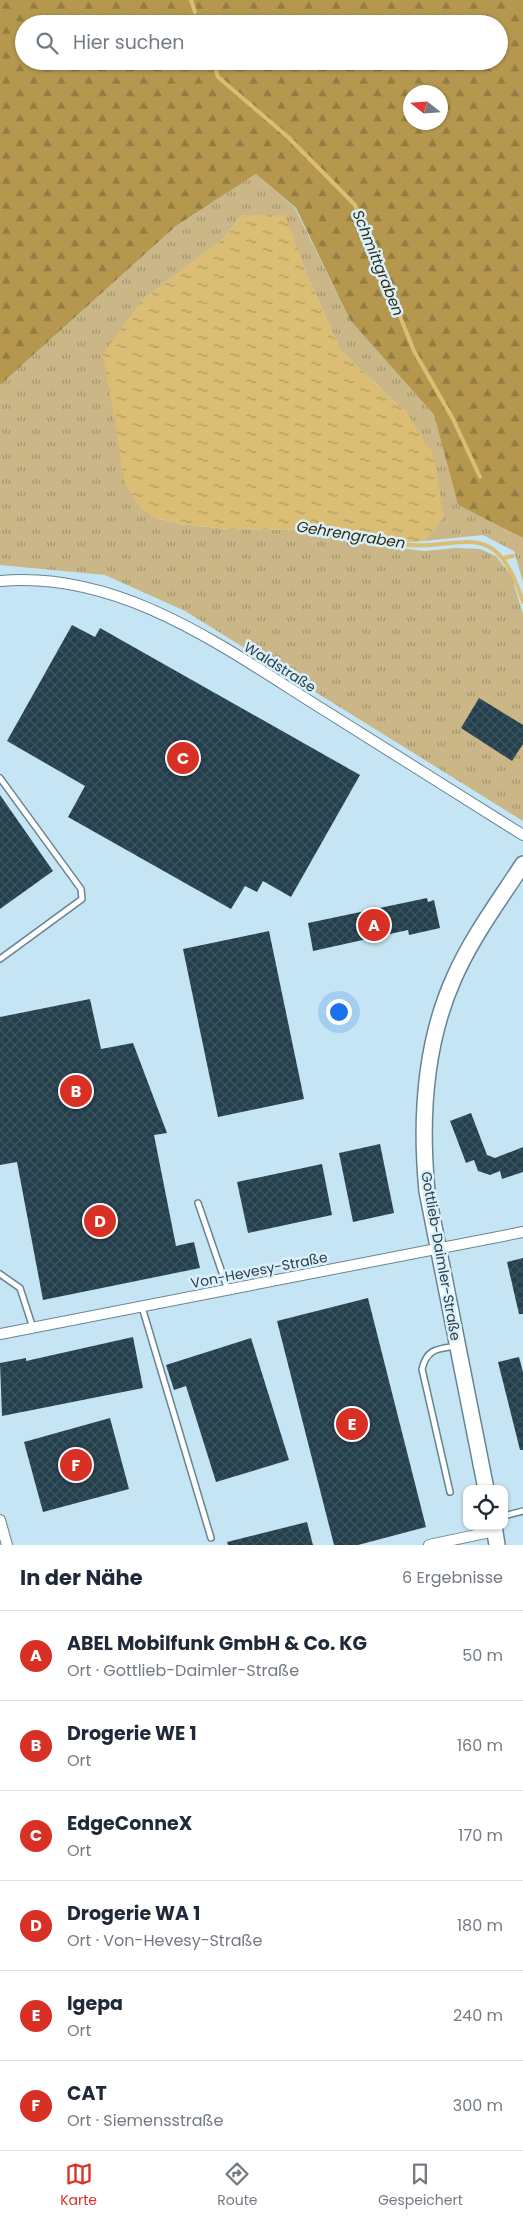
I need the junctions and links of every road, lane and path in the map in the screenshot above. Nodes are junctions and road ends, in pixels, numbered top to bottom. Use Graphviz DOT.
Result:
graph roads {
  1 [pos="0,581"];
  2 [pos="0,778"];
  3 [pos="523,835"];
  4 [pos="523,864"];
  5 [pos="0,959"];
  6 [pos="198,1203"];
  7 [pos="523,1232"];
  8 [pos="438,1248"];
  9 [pos="0,1274"];
  10 [pos="228,1290"];
  11 [pos="142,1307"];
  12 [pos="33,1328"];
  13 [pos="0,1334"];
  14 [pos="458,1346"];
  15 [pos="485,1485"];
  16 [pos="450,1492"];
  17 [pos="523,1511"];
  18 [pos="508,1515"];
  19 [pos="0,1520"];
  20 [pos="495,1534"];
  21 [pos="211,1538"];
  22 [pos="7,1545"];
  23 [pos="429,1545"];
  1 -- 3 [label="street, Waldstraße"];
  2 -- 5 [label="lane"];
  4 -- 8 [label="street, Gottlieb-Daimler-Straße"];
  6 -- 10 [label="lane"];
  7 -- 8 [label="street, Von-Hevesy-Straße"];
  8 -- 10 [label="street, Von-Hevesy-Straße"];
  8 -- 14 [label="street, Gottlieb-Daimler-Straße"];
  9 -- 12 [label="lane"];
  10 -- 11 [label="street, Von-Hevesy-Straße"];
  11 -- 12 [label="street, Von-Hevesy-Straße"];
  11 -- 21 [label="lane"];
  12 -- 13 [label="street, Von-Hevesy-Straße"];
  14 -- 15 [label="street, Gottlieb-Daimler-Straße"];
  14 -- 16 [label="lane"];
  17 -- 18 [label="lane"];
  19 -- 22 [label="street"];
  20 -- 23 [label="street"];
}
